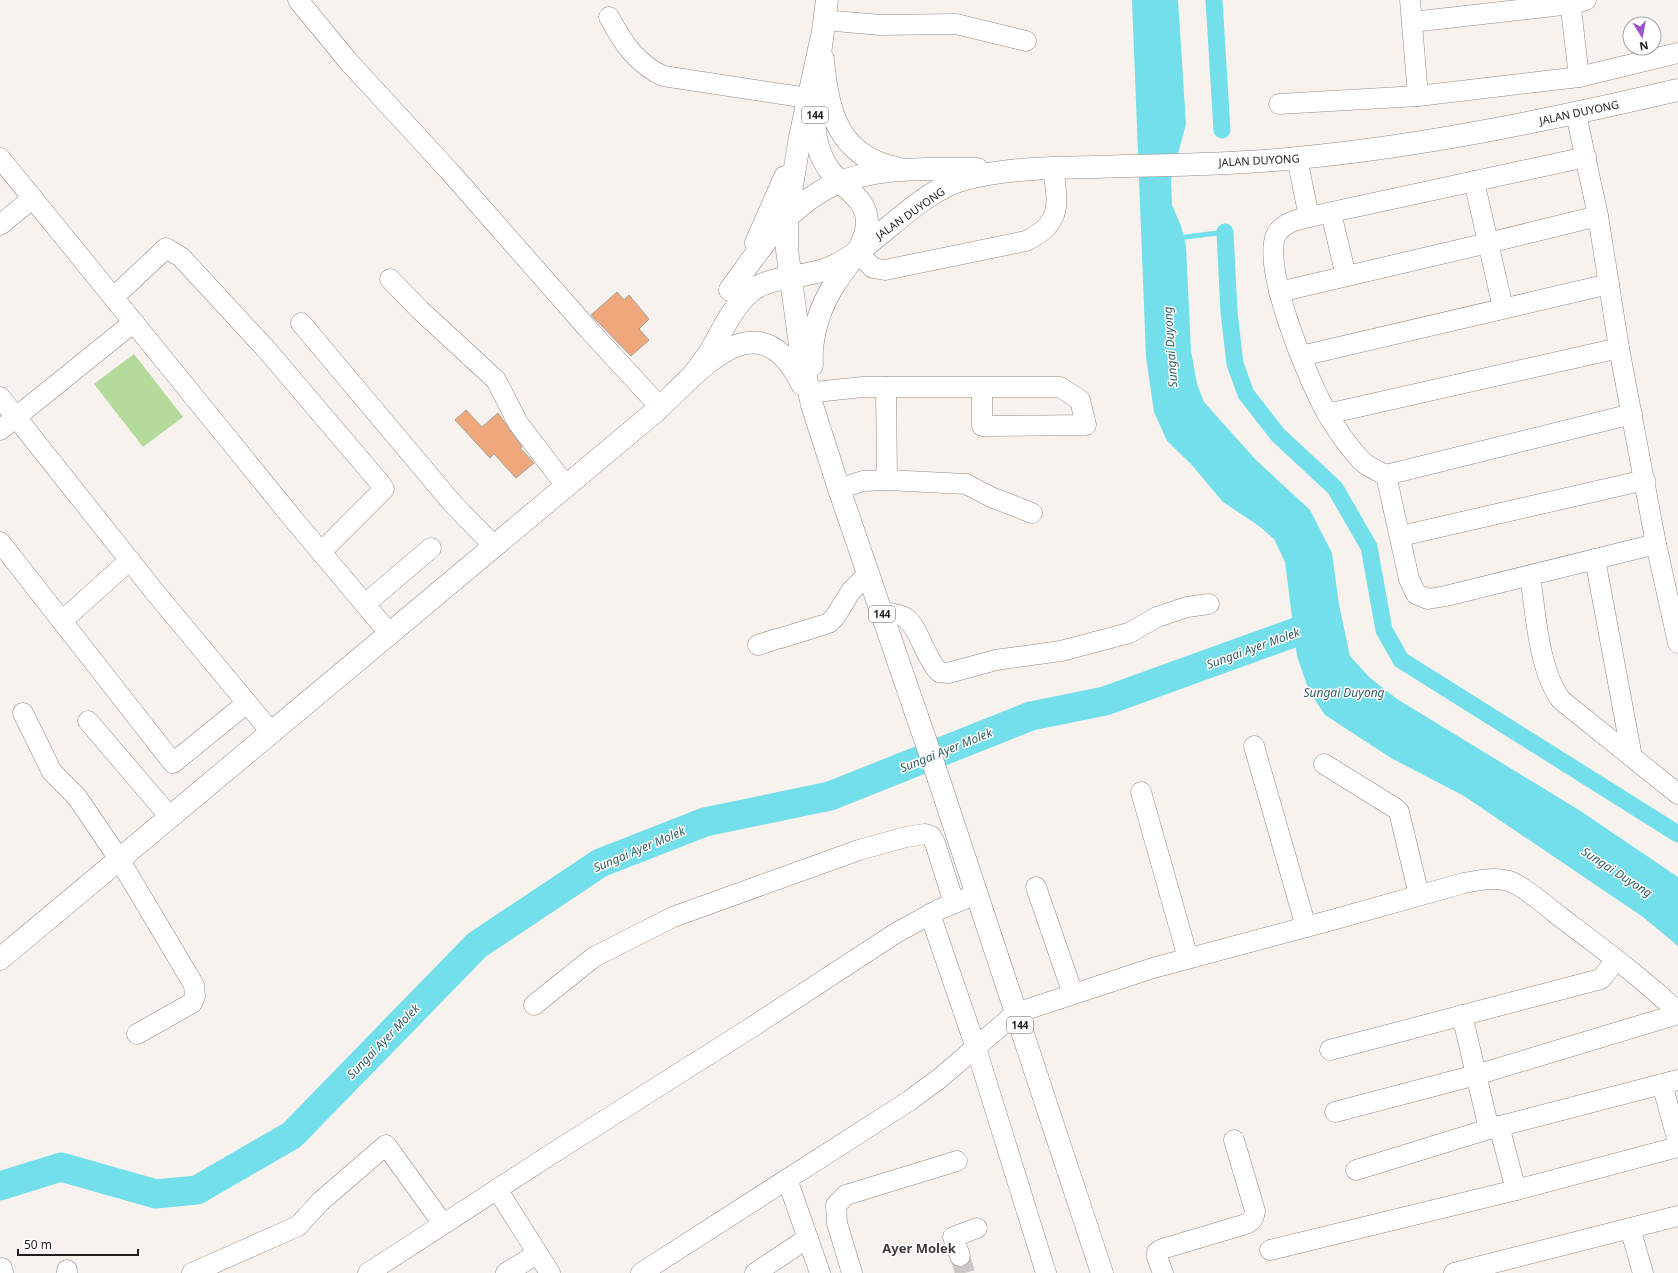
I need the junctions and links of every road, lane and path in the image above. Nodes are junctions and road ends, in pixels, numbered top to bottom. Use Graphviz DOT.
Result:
graph roads {
  1 [pos="298,0"];
  2 [pos="1410,0"];
  3 [pos="1576,1"];
  4 [pos="609,17"];
  5 [pos="824,20"];
  6 [pos="1412,22"];
  7 [pos="1026,41"];
  8 [pos="1678,53"];
  9 [pos="1579,77"];
  10 [pos="1678,90"];
  11 [pos="1418,96"];
  12 [pos="808,98"];
  13 [pos="1279,104"];
  14 [pos="1576,114"];
  15 [pos="800,137"];
  16 [pos="0,158"];
  17 [pos="1297,158"];
  18 [pos="1586,158"];
  19 [pos="1053,168"];
  20 [pos="909,170"];
  21 [pos="1024,170"];
  22 [pos="1474,181"];
  23 [pos="840,182"];
  24 [pos="33,198"];
  25 [pos="1331,213"];
  26 [pos="1598,216"];
  27 [pos="787,217"];
  28 [pos="1309,217"];
  29 [pos="0,225"];
  30 [pos="1488,243"];
  31 [pos="856,252"];
  32 [pos="1346,276"];
  33 [pos="790,278"];
  34 [pos="390,279"];
  35 [pos="1609,284"];
  36 [pos="730,290"];
  37 [pos="1279,292"];
  38 [pos="114,297"];
  39 [pos="1503,308"];
  40 [pos="134,322"];
  41 [pos="300,323"];
  42 [pos="1619,348"];
  43 [pos="1301,356"];
  44 [pos="692,376"];
  45 [pos="886,387"];
  46 [pos="982,387"];
  47 [pos="0,397"];
  48 [pos="813,398"];
  49 [pos="665,403"];
  50 [pos="1327,414"];
  51 [pos="1632,414"];
  52 [pos="16,417"];
  53 [pos="0,430"];
  54 [pos="1386,475"];
  55 [pos="887,480"];
  56 [pos="1645,480"];
  57 [pos="566,486"];
  58 [pos="839,489"];
  59 [pos="1032,513"];
  60 [pos="1401,536"];
  61 [pos="0,542"];
  62 [pos="1656,544"];
  63 [pos="494,546"];
  64 [pos="431,548"];
  65 [pos="321,552"];
  66 [pos="1595,559"];
  67 [pos="130,560"];
  68 [pos="868,574"];
  69 [pos="1530,576"];
  70 [pos="365,604"];
  71 [pos="1209,604"];
  72 [pos="881,612"];
  73 [pos="1676,620"];
  74 [pos="62,621"];
  75 [pos="389,633"];
  76 [pos="772,641"];
  77 [pos="1678,643"];
  78 [pos="247,703"];
  79 [pos="23,713"];
  80 [pos="88,722"];
  81 [pos="271,732"];
  82 [pos="1254,746"];
  83 [pos="1632,757"];
  84 [pos="1324,764"];
  85 [pos="1140,792"];
  86 [pos="1678,794"];
  87 [pos="170,817"];
  88 [pos="119,859"];
  89 [pos="1036,886"];
  90 [pos="977,894"];
  91 [pos="1419,895"];
  92 [pos="954,903"];
  93 [pos="930,914"];
  94 [pos="1306,927"];
  95 [pos="1188,958"];
  96 [pos="0,959"];
  97 [pos="1616,960"];
  98 [pos="1073,994"];
  99 [pos="534,1005"];
  100 [pos="1016,1013"];
  101 [pos="1678,1013"];
  102 [pos="1462,1015"];
  103 [pos="137,1034"];
  104 [pos="976,1048"];
  105 [pos="1330,1050"];
  106 [pos="1476,1075"];
  107 [pos="1670,1082"];
  108 [pos="1335,1112"];
  109 [pos="1494,1128"];
  110 [pos="1234,1140"];
  111 [pos="1678,1142"];
  112 [pos="1678,1147"];
  113 [pos="957,1162"];
  114 [pos="1356,1170"];
  115 [pos="787,1179"];
  116 [pos="496,1189"];
  117 [pos="1516,1190"];
  118 [pos="1678,1216"];
  119 [pos="443,1224"];
  120 [pos="977,1228"];
  121 [pos="1630,1228"];
  122 [pos="808,1238"];
  123 [pos="1270,1250"];
  124 [pos="537,1254"];
  125 [pos="960,1256"];
  126 [pos="192,1273"];
  127 [pos="368,1273"];
  128 [pos="506,1273"];
  129 [pos="550,1273"];
  130 [pos="641,1273"];
  131 [pos="755,1273"];
  132 [pos="820,1273"];
  133 [pos="852,1273"];
  134 [pos="1046,1273"];
  135 [pos="1102,1273"];
  136 [pos="1163,1273"];
  137 [pos="1454,1273"];
  138 [pos="1643,1273"];
  1 -- 49 [label="street"];
  2 -- 6 [label="street"];
  3 -- 6 [label="street"];
  3 -- 9 [label="street"];
  4 -- 12 [label="street"];
  5 -- 7 [label="street"];
  5 -- 12 [label="main road, 144"];
  5 -- 20 [label="main road"];
  5 -- 23 [label="main road, 144"];
  6 -- 11 [label="street"];
  8 -- 9 [label="street"];
  9 -- 11 [label="street"];
  10 -- 14 [label="main road, JALAN DUYONG"];
  11 -- 13 [label="street"];
  12 -- 15 [label="main road, 144"];
  14 -- 17 [label="main road, JALAN DUYONG"];
  14 -- 18 [label="street"];
  15 -- 27 [label="main road, 144"];
  15 -- 36 [label="main road"];
  16 -- 24 [label="street"];
  17 -- 19 [label="main road, JALAN DUYONG"];
  17 -- 28 [label="street"];
  18 -- 22 [label="street"];
  18 -- 26 [label="street"];
  19 -- 21 [label="main road, JALAN DUYONG"];
  19 -- 31 [label="street"];
  20 -- 21 [label="main road"];
  20 -- 23 [label="main road"];
  21 -- 31 [label="main road, JALAN DUYONG"];
  22 -- 25 [label="street"];
  22 -- 30 [label="street"];
  23 -- 27 [label="main road"];
  23 -- 31 [label="main road, 144"];
  24 -- 29 [label="street"];
  24 -- 38 [label="street"];
  25 -- 28 [label="street"];
  25 -- 32 [label="street"];
  26 -- 30 [label="street"];
  26 -- 35 [label="street"];
  27 -- 33 [label="main road, 144"];
  27 -- 36 [label="main road"];
  28 -- 37 [label="street"];
  30 -- 32 [label="street"];
  30 -- 39 [label="street"];
  31 -- 33 [label="main road, 144"];
  31 -- 48 [label="main road, 144"];
  32 -- 37 [label="street"];
  33 -- 44 [label="main road, 144"];
  33 -- 48 [label="main road, 144"];
  34 -- 57 [label="street"];
  35 -- 39 [label="street"];
  35 -- 42 [label="street"];
  36 -- 49 [label="main road"];
  37 -- 43 [label="street"];
  38 -- 40 [label="street"];
  38 -- 65 [label="street"];
  39 -- 43 [label="street"];
  40 -- 52 [label="street"];
  40 -- 65 [label="street"];
  41 -- 63 [label="street"];
  42 -- 50 [label="street"];
  42 -- 51 [label="street"];
  43 -- 50 [label="street"];
  44 -- 48 [label="main road"];
  44 -- 49 [label="main road, 144"];
  45 -- 46 [label="street"];
  45 -- 48 [label="street"];
  45 -- 55 [label="street"];
  46 -- 46 [label="street"];
  47 -- 52 [label="street"];
  48 -- 58 [label="main road, 144"];
  49 -- 57 [label="main road"];
  50 -- 54 [label="street"];
  51 -- 54 [label="street"];
  51 -- 56 [label="street"];
  52 -- 53 [label="street"];
  52 -- 67 [label="street"];
  54 -- 60 [label="street"];
  55 -- 58 [label="street"];
  55 -- 59 [label="street"];
  56 -- 60 [label="street"];
  56 -- 62 [label="street"];
  57 -- 63 [label="main road"];
  58 -- 68 [label="main road, 144"];
  60 -- 69 [label="street"];
  61 -- 74 [label="street"];
  62 -- 66 [label="street"];
  62 -- 73 [label="street"];
  63 -- 75 [label="main road"];
  64 -- 70 [label="street"];
  65 -- 70 [label="street"];
  66 -- 69 [label="street"];
  66 -- 83 [label="street"];
  67 -- 74 [label="street"];
  67 -- 78 [label="street"];
  68 -- 72 [label="main road, 144"];
  68 -- 76 [label="street"];
  69 -- 83 [label="street"];
  70 -- 75 [label="street"];
  71 -- 72 [label="street"];
  72 -- 90 [label="main road, 144"];
  73 -- 77 [label="street"];
  74 -- 78 [label="street"];
  75 -- 81 [label="main road"];
  78 -- 81 [label="street"];
  79 -- 88 [label="street"];
  80 -- 87 [label="street"];
  81 -- 87 [label="main road"];
  82 -- 94 [label="street"];
  83 -- 86 [label="street"];
  84 -- 91 [label="street"];
  85 -- 95 [label="street"];
  87 -- 88 [label="main road"];
  88 -- 96 [label="main road"];
  88 -- 103 [label="street"];
  89 -- 98 [label="street"];
  90 -- 92 [label="street"];
  90 -- 100 [label="main road, 144"];
  91 -- 94 [label="street"];
  91 -- 97 [label="street"];
  92 -- 93 [label="street"];
  92 -- 99 [label="street"];
  93 -- 104 [label="street"];
  93 -- 116 [label="street"];
  94 -- 95 [label="street"];
  95 -- 98 [label="street"];
  97 -- 101 [label="street"];
  97 -- 102 [label="street"];
  98 -- 100 [label="street"];
  100 -- 104 [label="street"];
  100 -- 135 [label="main road, 144"];
  101 -- 106 [label="street"];
  102 -- 105 [label="street"];
  102 -- 106 [label="street"];
  104 -- 115 [label="street"];
  104 -- 134 [label="street"];
  106 -- 108 [label="street"];
  106 -- 109 [label="street"];
  107 -- 109 [label="street"];
  107 -- 111 [label="street"];
  109 -- 114 [label="street"];
  109 -- 117 [label="street"];
  110 -- 136 [label="street"];
  112 -- 117 [label="street"];
  113 -- 133 [label="street"];
  115 -- 122 [label="street"];
  115 -- 130 [label="street"];
  116 -- 119 [label="street"];
  116 -- 124 [label="street"];
  117 -- 123 [label="street"];
  118 -- 121 [label="street"];
  119 -- 126 [label="street"];
  119 -- 127 [label="street"];
  120 -- 125 [label="street"];
  121 -- 137 [label="street"];
  121 -- 138 [label="street"];
  122 -- 131 [label="street"];
  122 -- 132 [label="street"];
  124 -- 128 [label="street"];
  124 -- 129 [label="street"];
}
